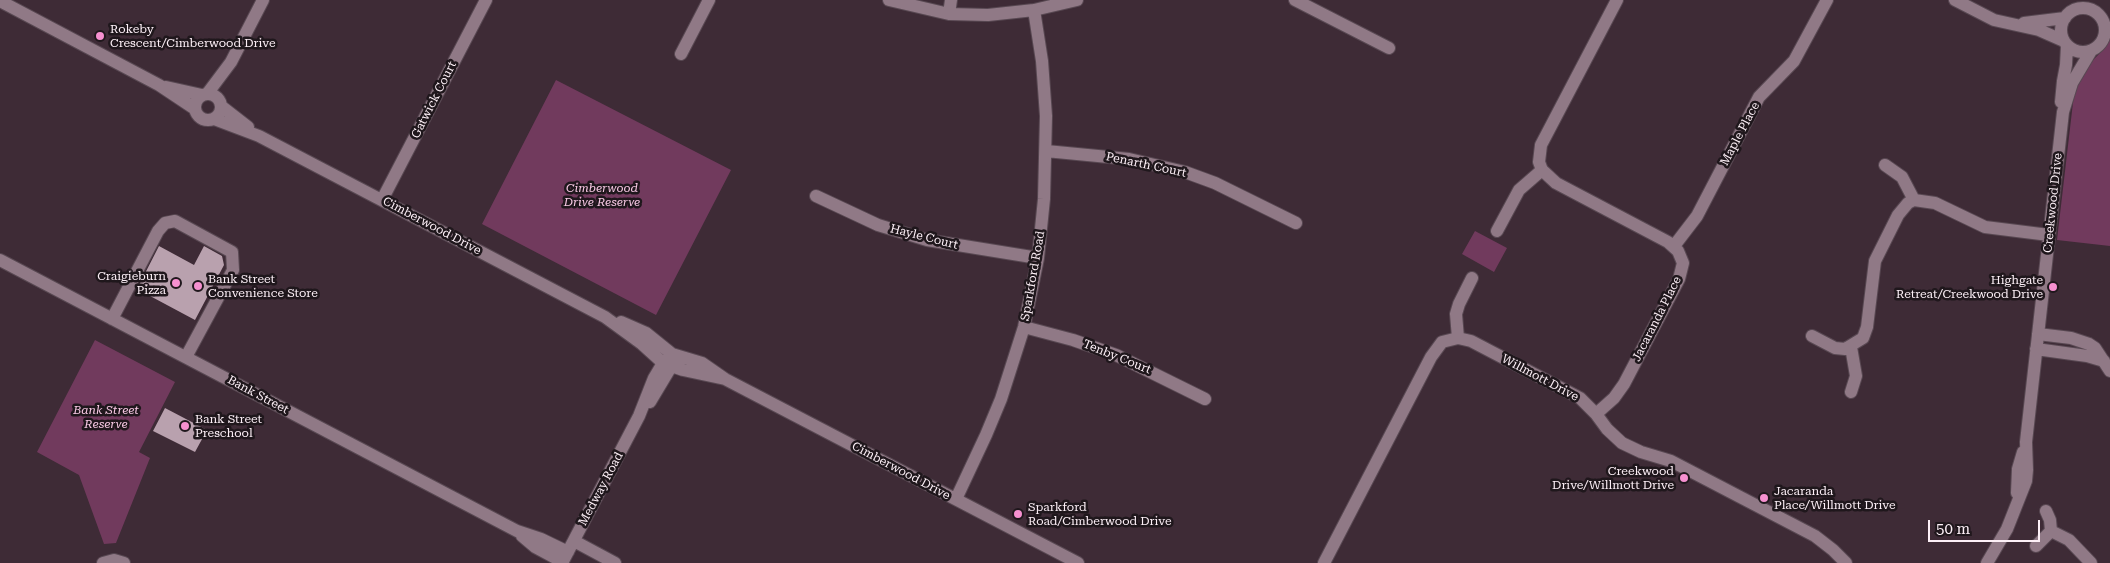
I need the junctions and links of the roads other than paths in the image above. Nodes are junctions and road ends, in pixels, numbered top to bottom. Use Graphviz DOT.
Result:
graph roads {
  1 [pos="263,0"];
  2 [pos="486,0"];
  3 [pos="709,0"];
  4 [pos="889,0"];
  5 [pos="951,0"];
  6 [pos="1077,0"];
  7 [pos="1295,0"];
  8 [pos="1617,0"];
  9 [pos="1827,0"];
  10 [pos="1955,0"];
  11 [pos="0,1"];
  12 [pos="2093,6"];
  13 [pos="1034,10"];
  14 [pos="2070,10"];
  15 [pos="949,14"];
  16 [pos="2016,24"];
  17 [pos="2065,43"];
  18 [pos="1389,48"];
  19 [pos="2091,50"];
  20 [pos="681,54"];
  21 [pos="231,62"];
  22 [pos="159,85"];
  23 [pos="205,95"];
  24 [pos="220,103"];
  25 [pos="194,109"];
  26 [pos="2062,112"];
  27 [pos="214,119"];
  28 [pos="259,136"];
  29 [pos="1046,151"];
  30 [pos="1885,165"];
  31 [pos="1542,170"];
  32 [pos="816,196"];
  33 [pos="382,200"];
  34 [pos="1914,200"];
  35 [pos="1296,223"];
  36 [pos="1497,231"];
  37 [pos="2049,235"];
  38 [pos="1674,246"];
  39 [pos="1038,258"];
  40 [pos="0,260"];
  41 [pos="1472,278"];
  42 [pos="112,319"];
  43 [pos="1024,327"];
  44 [pos="2038,334"];
  45 [pos="1812,336"];
  46 [pos="1458,338"];
  47 [pos="1851,347"];
  48 [pos="2036,349"];
  49 [pos="186,357"];
  50 [pos="669,361"];
  51 [pos="2107,366"];
  52 [pos="1851,392"];
  53 [pos="1205,399"];
  54 [pos="1596,414"];
  55 [pos="956,499"];
  56 [pos="2046,511"];
  57 [pos="2051,531"];
  58 [pos="2036,546"];
  59 [pos="566,554"];
  60 [pos="103,563"];
  61 [pos="124,563"];
  62 [pos="615,563"];
  63 [pos="1078,563"];
  64 [pos="1324,563"];
  65 [pos="1846,563"];
  66 [pos="1987,563"];
  67 [pos="2091,563"];
  1 -- 21 [label="street"];
  2 -- 33 [label="street, Gatwick Court"];
  3 -- 20 [label="street"];
  4 -- 15 [label="street"];
  5 -- 15 [label="street"];
  6 -- 13 [label="street"];
  7 -- 18 [label="street"];
  8 -- 31 [label="street"];
  9 -- 38 [label="street, Maple Place"];
  10 -- 16 [label="street"];
  11 -- 22 [label="street"];
  12 -- 14 [label="street"];
  12 -- 19 [label="street"];
  13 -- 15 [label="street"];
  13 -- 29 [label="street, Sparkford Road"];
  14 -- 16 [label="street"];
  14 -- 17 [label="street"];
  16 -- 17 [label="street"];
  17 -- 19 [label="street"];
  17 -- 26 [label="street, Creekwood Drive"];
  19 -- 26 [label="street, Creekwood Drive"];
  21 -- 23 [label="street"];
  21 -- 24 [label="street"];
  22 -- 23 [label="street"];
  22 -- 25 [label="street"];
  23 -- 24 [label="street"];
  23 -- 25 [label="street"];
  24 -- 27 [label="street"];
  24 -- 28 [label="street, Cimberwood Drive"];
  25 -- 27 [label="street"];
  26 -- 37 [label="street, Creekwood Drive"];
  27 -- 28 [label="street, Cimberwood Drive"];
  28 -- 33 [label="street, Cimberwood Drive"];
  29 -- 35 [label="street, Penarth Court"];
  29 -- 39 [label="street, Sparkford Road"];
  30 -- 34 [label="street"];
  31 -- 36 [label="street"];
  31 -- 38 [label="street"];
  32 -- 39 [label="street, Hayle Court"];
  33 -- 50 [label="street, Cimberwood Drive"];
  34 -- 37 [label="street"];
  34 -- 47 [label="street"];
  37 -- 44 [label="street, Creekwood Drive"];
  38 -- 54 [label="street, Jacaranda Place"];
  39 -- 43 [label="street, Sparkford Road"];
  40 -- 42 [label="street, Bank Street"];
  41 -- 46 [label="street"];
  42 -- 49 [label="street, Bank Street"];
  42 -- 49 [label="street"];
  43 -- 53 [label="street, Tenby Court"];
  43 -- 55 [label="street, Sparkford Road"];
  44 -- 48 [label="street, Creekwood Drive"];
  44 -- 51 [label="street"];
  45 -- 47 [label="street"];
  46 -- 54 [label="street, Willmott Drive"];
  46 -- 64 [label="street"];
  47 -- 52 [label="street"];
  48 -- 51 [label="street"];
  48 -- 66 [label="street, Creekwood Drive"];
  49 -- 59 [label="street, Bank Street"];
  50 -- 55 [label="street, Cimberwood Drive"];
  50 -- 59 [label="street, Medway Road"];
  54 -- 65 [label="street, Willmott Drive"];
  55 -- 63 [label="street, Cimberwood Drive"];
  56 -- 57 [label="street"];
  57 -- 58 [label="street"];
  57 -- 67 [label="street"];
  59 -- 62 [label="street, Bank Street"];
  60 -- 61 [label="street"];
}
